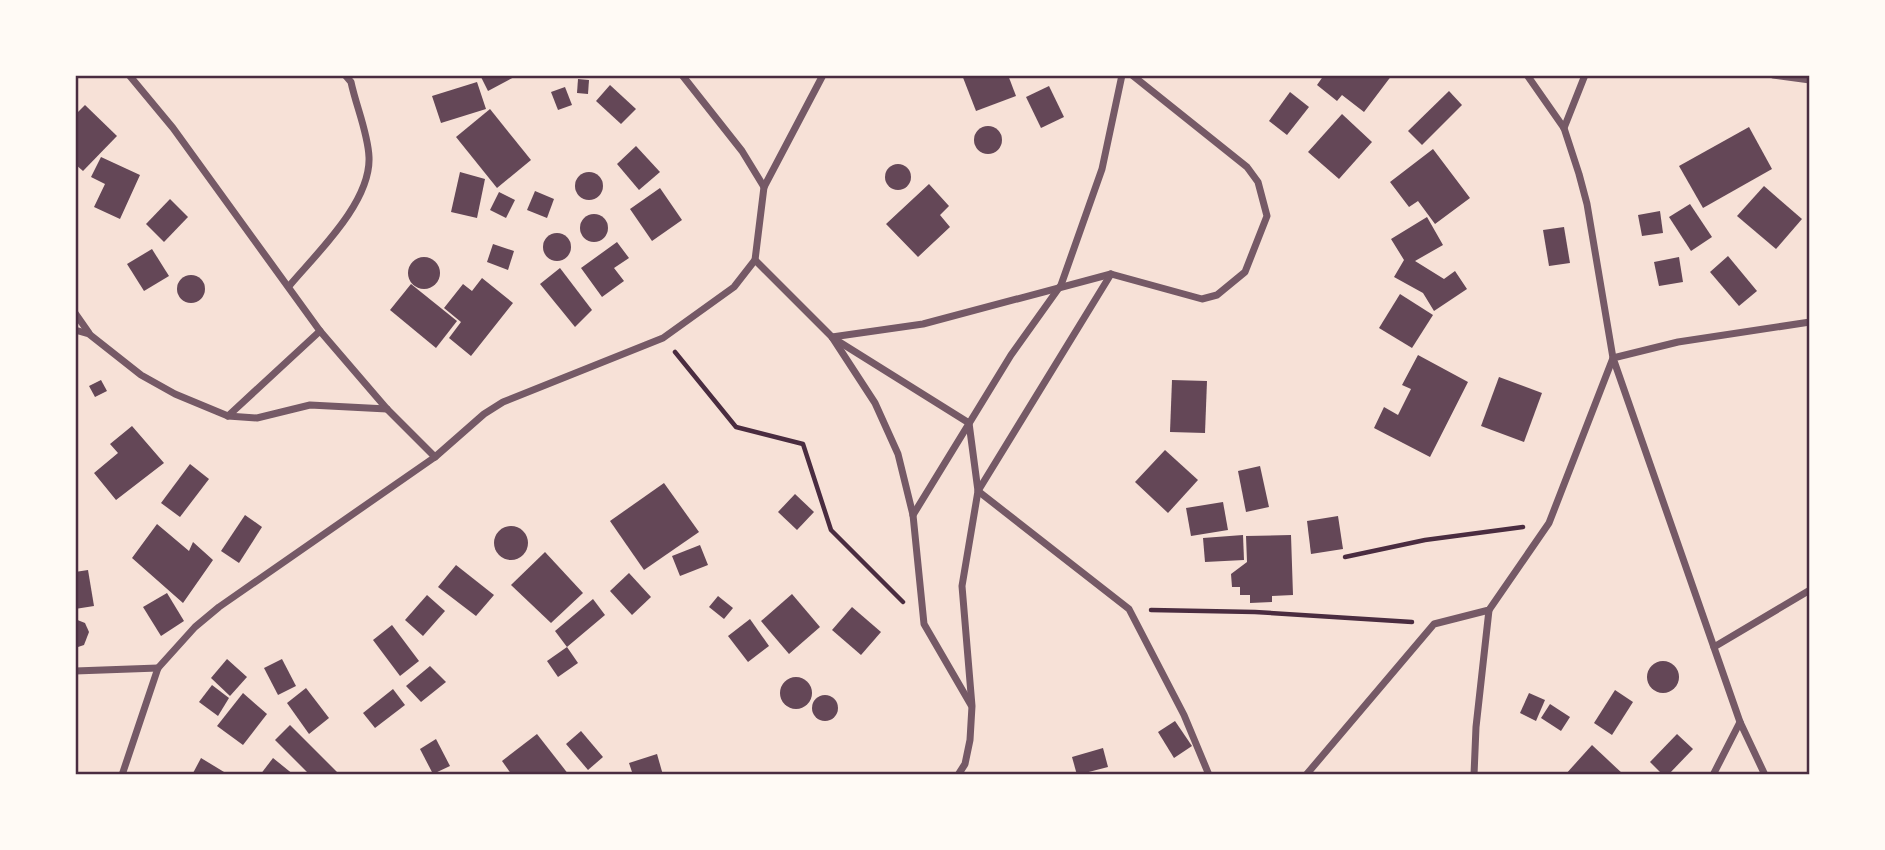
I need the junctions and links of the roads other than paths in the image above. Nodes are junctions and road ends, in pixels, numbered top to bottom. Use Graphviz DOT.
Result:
graph roads {
  1 [pos="129,75"];
  2 [pos="345,75"];
  3 [pos="682,75"];
  4 [pos="822,75"];
  5 [pos="1122,75"];
  6 [pos="1132,75"];
  7 [pos="1527,75"];
  8 [pos="1585,75"];
  9 [pos="1773,75"];
  10 [pos="1810,80"];
  11 [pos="1564,128"];
  12 [pos="764,187"];
  13 [pos="755,260"];
  14 [pos="1111,274"];
  15 [pos="290,285"];
  16 [pos="1061,285"];
  17 [pos="75,313"];
  18 [pos="1810,322"];
  19 [pos="75,330"];
  20 [pos="320,331"];
  21 [pos="89,334"];
  22 [pos="832,337"];
  23 [pos="1613,358"];
  24 [pos="387,409"];
  25 [pos="229,416"];
  26 [pos="969,423"];
  27 [pos="435,457"];
  28 [pos="978,491"];
  29 [pos="913,515"];
  30 [pos="1810,590"];
  31 [pos="1489,610"];
  32 [pos="1714,647"];
  33 [pos="158,668"];
  34 [pos="75,671"];
  35 [pos="972,706"];
  36 [pos="1740,722"];
  37 [pos="965,764"];
  38 [pos="122,775"];
  39 [pos="958,775"];
  40 [pos="968,775"];
  41 [pos="1209,775"];
  42 [pos="1306,775"];
  43 [pos="1474,775"];
  44 [pos="1713,775"];
  45 [pos="1765,775"];
  1 -- 15 [label="street"];
  2 -- 15 [label="street"];
  3 -- 12 [label="street"];
  4 -- 12 [label="street"];
  5 -- 16 [label="street"];
  6 -- 14 [label="street"];
  7 -- 11 [label="street"];
  8 -- 11 [label="street"];
  9 -- 10 [label="street"];
  11 -- 23 [label="street"];
  12 -- 13 [label="street"];
  13 -- 22 [label="street"];
  13 -- 27 [label="street"];
  14 -- 16 [label="street"];
  14 -- 28 [label="street"];
  15 -- 20 [label="street"];
  16 -- 22 [label="street"];
  16 -- 26 [label="street"];
  17 -- 21 [label="street"];
  18 -- 23 [label="street"];
  19 -- 21 [label="street"];
  20 -- 24 [label="street"];
  20 -- 25 [label="street"];
  21 -- 25 [label="street"];
  22 -- 26 [label="street"];
  22 -- 29 [label="street"];
  23 -- 31 [label="street"];
  23 -- 32 [label="street"];
  24 -- 25 [label="street"];
  24 -- 27 [label="street"];
  26 -- 28 [label="street"];
  26 -- 29 [label="street"];
  27 -- 33 [label="street"];
  28 -- 35 [label="street"];
  28 -- 41 [label="street"];
  29 -- 35 [label="street"];
  30 -- 32 [label="street"];
  31 -- 42 [label="street"];
  31 -- 43 [label="street"];
  32 -- 36 [label="street"];
  33 -- 34 [label="street"];
  33 -- 38 [label="street"];
  35 -- 37 [label="street"];
  36 -- 44 [label="street"];
  36 -- 45 [label="street"];
  37 -- 39 [label="street"];
  37 -- 40 [label="street"];
}
